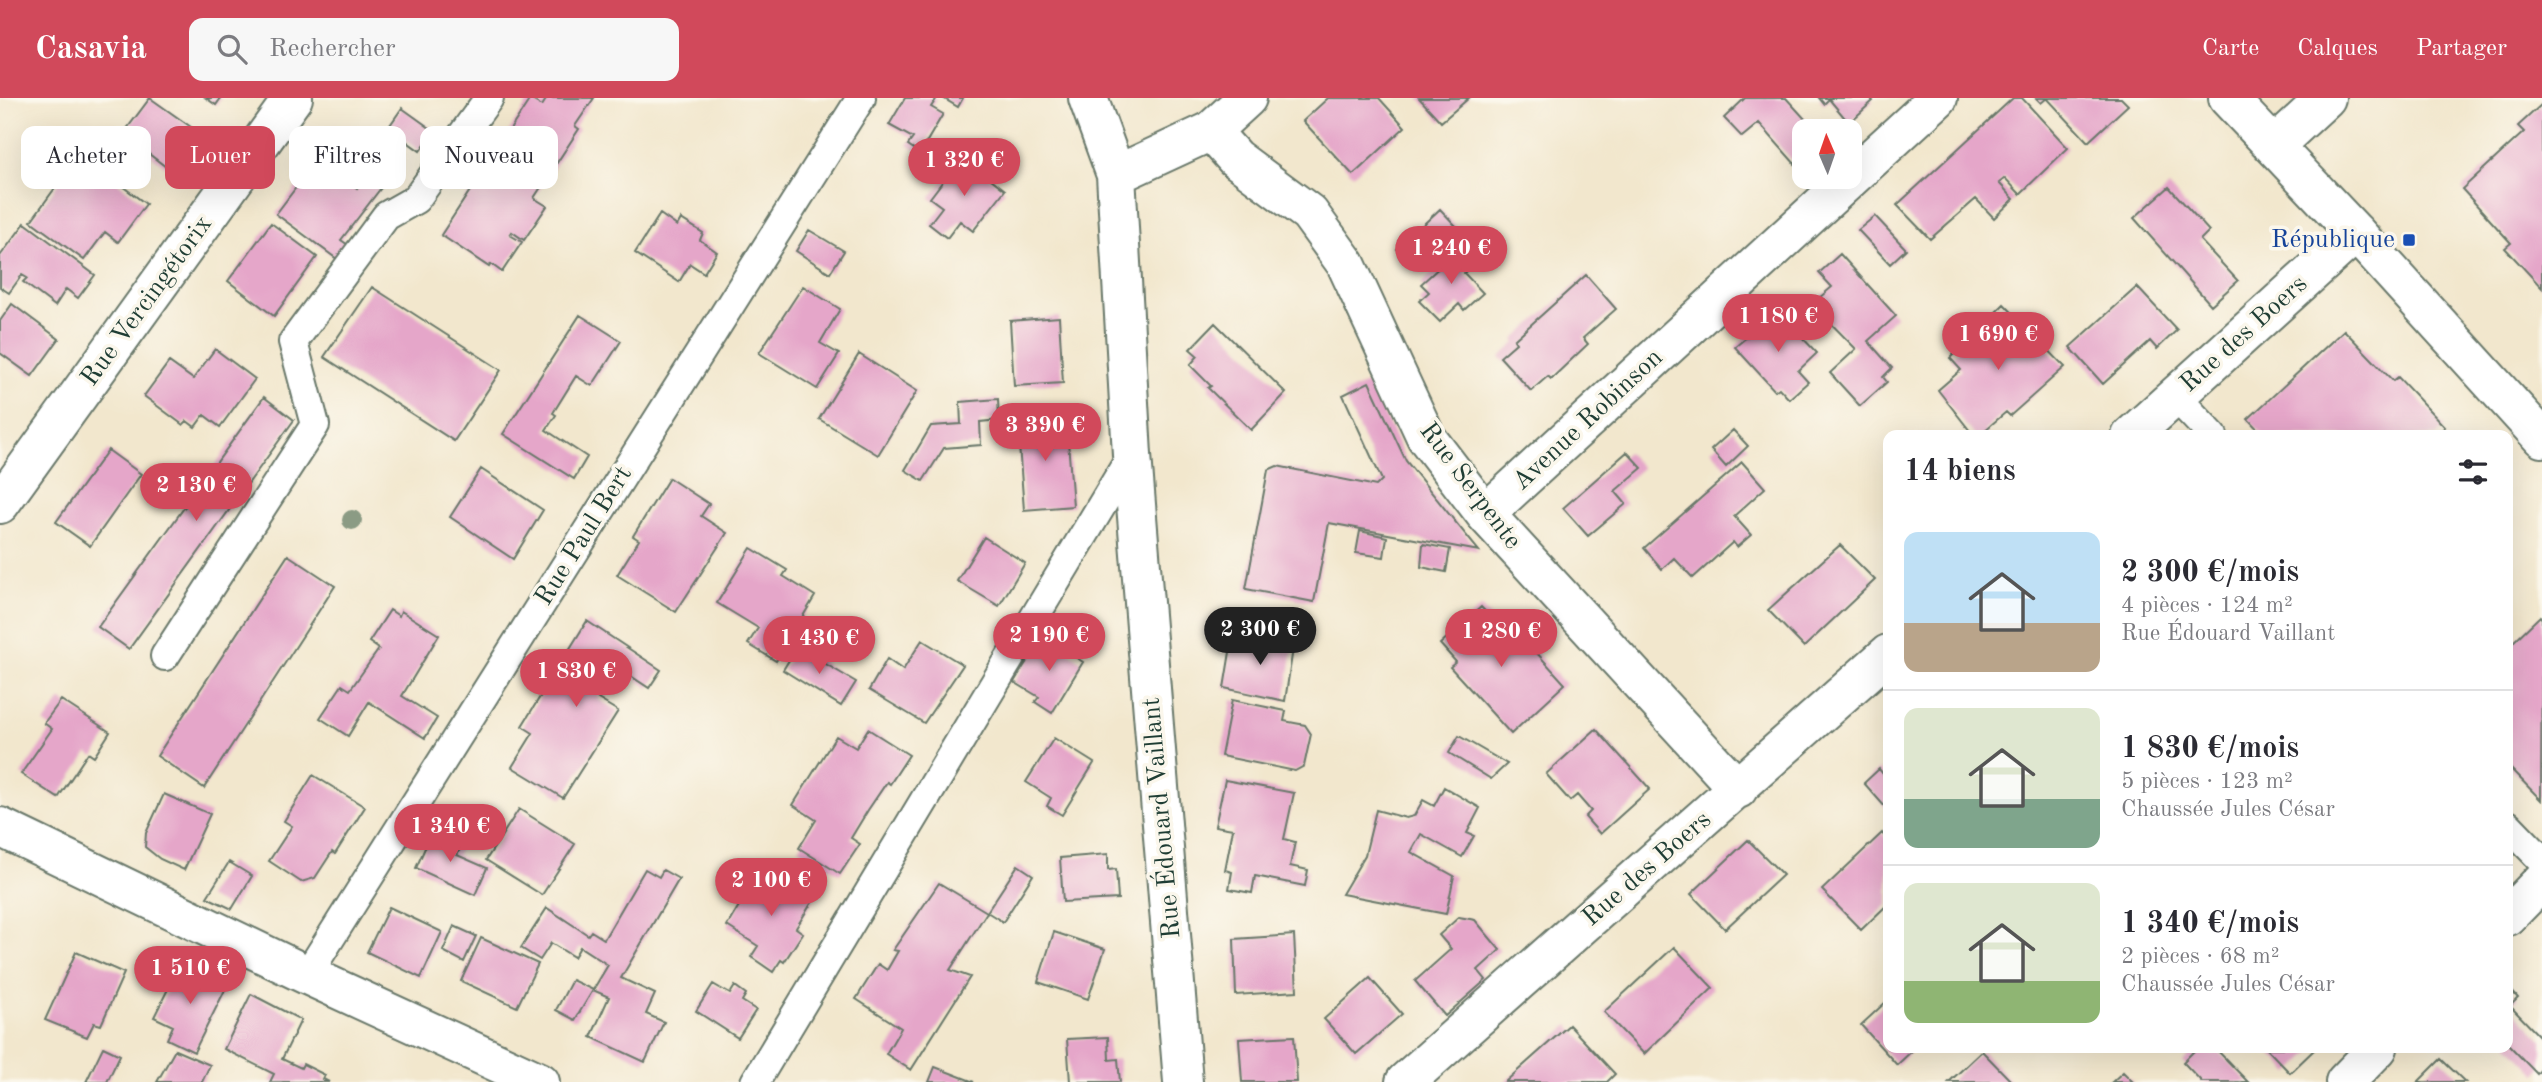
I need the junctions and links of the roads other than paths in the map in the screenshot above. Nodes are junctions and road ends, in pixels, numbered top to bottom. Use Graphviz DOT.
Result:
graph roads {
  1 [pos="293,98"];
  2 [pos="489,98"];
  3 [pos="861,98"];
  4 [pos="1088,98"];
  5 [pos="1247,98"];
  6 [pos="1938,98"];
  7 [pos="2228,98"];
  8 [pos="2326,98"];
  9 [pos="1211,131"];
  10 [pos="2274,146"];
  11 [pos="1116,175"];
  12 [pos="2356,233"];
  13 [pos="2175,396"];
  14 [pos="2138,430"];
  15 [pos="2207,430"];
  16 [pos="2542,438"];
  17 [pos="1132,454"];
  18 [pos="0,504"];
  19 [pos="1485,514"];
  20 [pos="164,656"];
  21 [pos="1883,658"];
  22 [pos="1738,789"];
  23 [pos="0,827"];
  24 [pos="2513,830"];
  25 [pos="2542,860"];
  26 [pos="2542,881"];
  27 [pos="2513,911"];
  28 [pos="306,975"];
  29 [pos="2373,1053"];
  30 [pos="540,1082"];
  31 [pos="755,1082"];
  32 [pos="1183,1082"];
  33 [pos="1405,1082"];
  34 [pos="2345,1082"];
  1 -- 18 [label="street, Rue Vercingétorix"];
  2 -- 20 [label="lane"];
  3 -- 28 [label="lane, Rue Paul Bert"];
  4 -- 11 [label="street, Rue Édouard Vaillant"];
  5 -- 9 [label="street"];
  6 -- 19 [label="street, Avenue Robinson"];
  7 -- 10 [label="street"];
  8 -- 10 [label="street"];
  9 -- 11 [label="street"];
  9 -- 19 [label="street, Rue Serpente"];
  10 -- 12 [label="street"];
  11 -- 17 [label="street, Rue Édouard Vaillant"];
  12 -- 13 [label="street, Rue des Boers"];
  12 -- 16 [label="street"];
  13 -- 14 [label="street, Rue des Boers"];
  13 -- 15 [label="lane"];
  17 -- 31 [label="lane"];
  17 -- 32 [label="street, Rue Édouard Vaillant"];
  19 -- 22 [label="street, Rue Serpente"];
  21 -- 22 [label="street, Rue des Boers"];
  22 -- 33 [label="street, Rue des Boers"];
  23 -- 28 [label="street"];
  24 -- 25 [label="lane"];
  26 -- 27 [label="street"];
  28 -- 30 [label="street"];
  29 -- 34 [label="street"];
}
